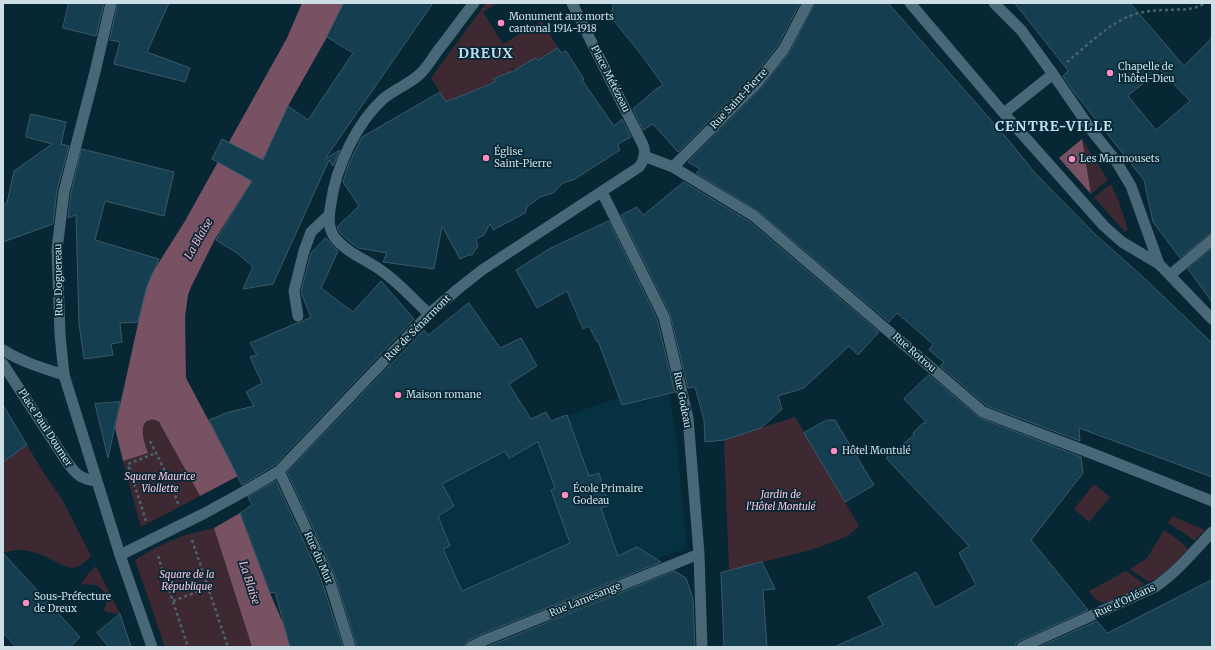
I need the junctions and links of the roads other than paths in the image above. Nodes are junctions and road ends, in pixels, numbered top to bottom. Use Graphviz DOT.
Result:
graph roads {
  1 [pos="111,3"];
  2 [pos="474,3"];
  3 [pos="572,3"];
  4 [pos="808,3"];
  5 [pos="910,3"];
  6 [pos="994,3"];
  7 [pos="1053,74"];
  8 [pos="1004,113"];
  9 [pos="644,156"];
  10 [pos="673,167"];
  11 [pos="602,192"];
  12 [pos="329,215"];
  13 [pos="1212,240"];
  14 [pos="1159,264"];
  15 [pos="1170,275"];
  16 [pos="429,314"];
  17 [pos="298,316"];
  18 [pos="1212,319"];
  19 [pos="3,350"];
  20 [pos="3,364"];
  21 [pos="64,375"];
  22 [pos="279,471"];
  23 [pos="96,481"];
  24 [pos="1212,501"];
  25 [pos="1212,532"];
  26 [pos="699,554"];
  27 [pos="120,555"];
  28 [pos="152,647"];
  29 [pos="350,647"];
  30 [pos="471,647"];
  31 [pos="702,647"];
  32 [pos="1022,647"];
  1 -- 21 [label="street, Rue Doguereau"];
  2 -- 12 [label="street"];
  3 -- 9 [label="street, Place Métézeau"];
  4 -- 10 [label="street, Rue Saint-Pierre"];
  5 -- 8 [label="street"];
  6 -- 7 [label="street"];
  7 -- 8 [label="street"];
  7 -- 14 [label="street"];
  8 -- 14 [label="street"];
  9 -- 10 [label="street, Rue Rotrou"];
  9 -- 11 [label="street, Rue de Sénarmont"];
  10 -- 24 [label="street, Rue Rotrou"];
  11 -- 16 [label="street, Rue de Sénarmont"];
  11 -- 26 [label="street, Rue Godeau"];
  12 -- 16 [label="street"];
  12 -- 17 [label="street"];
  13 -- 15 [label="street"];
  14 -- 15 [label="street"];
  15 -- 18 [label="street"];
  16 -- 22 [label="street, Rue de Sénarmont"];
  19 -- 21 [label="street"];
  20 -- 23 [label="street, Place Paul Doumer"];
  21 -- 23 [label="street, Rue Doguereau"];
  22 -- 27 [label="street, Rue de Sénarmont"];
  22 -- 29 [label="street, Rue du Mur"];
  23 -- 27 [label="street, Rue Doguereau"];
  25 -- 32 [label="street, Rue d'Orléans"];
  26 -- 30 [label="street, Rue Lamesange"];
  26 -- 31 [label="street, Rue Godeau"];
  27 -- 28 [label="street, Rue Doguereau"];
}
